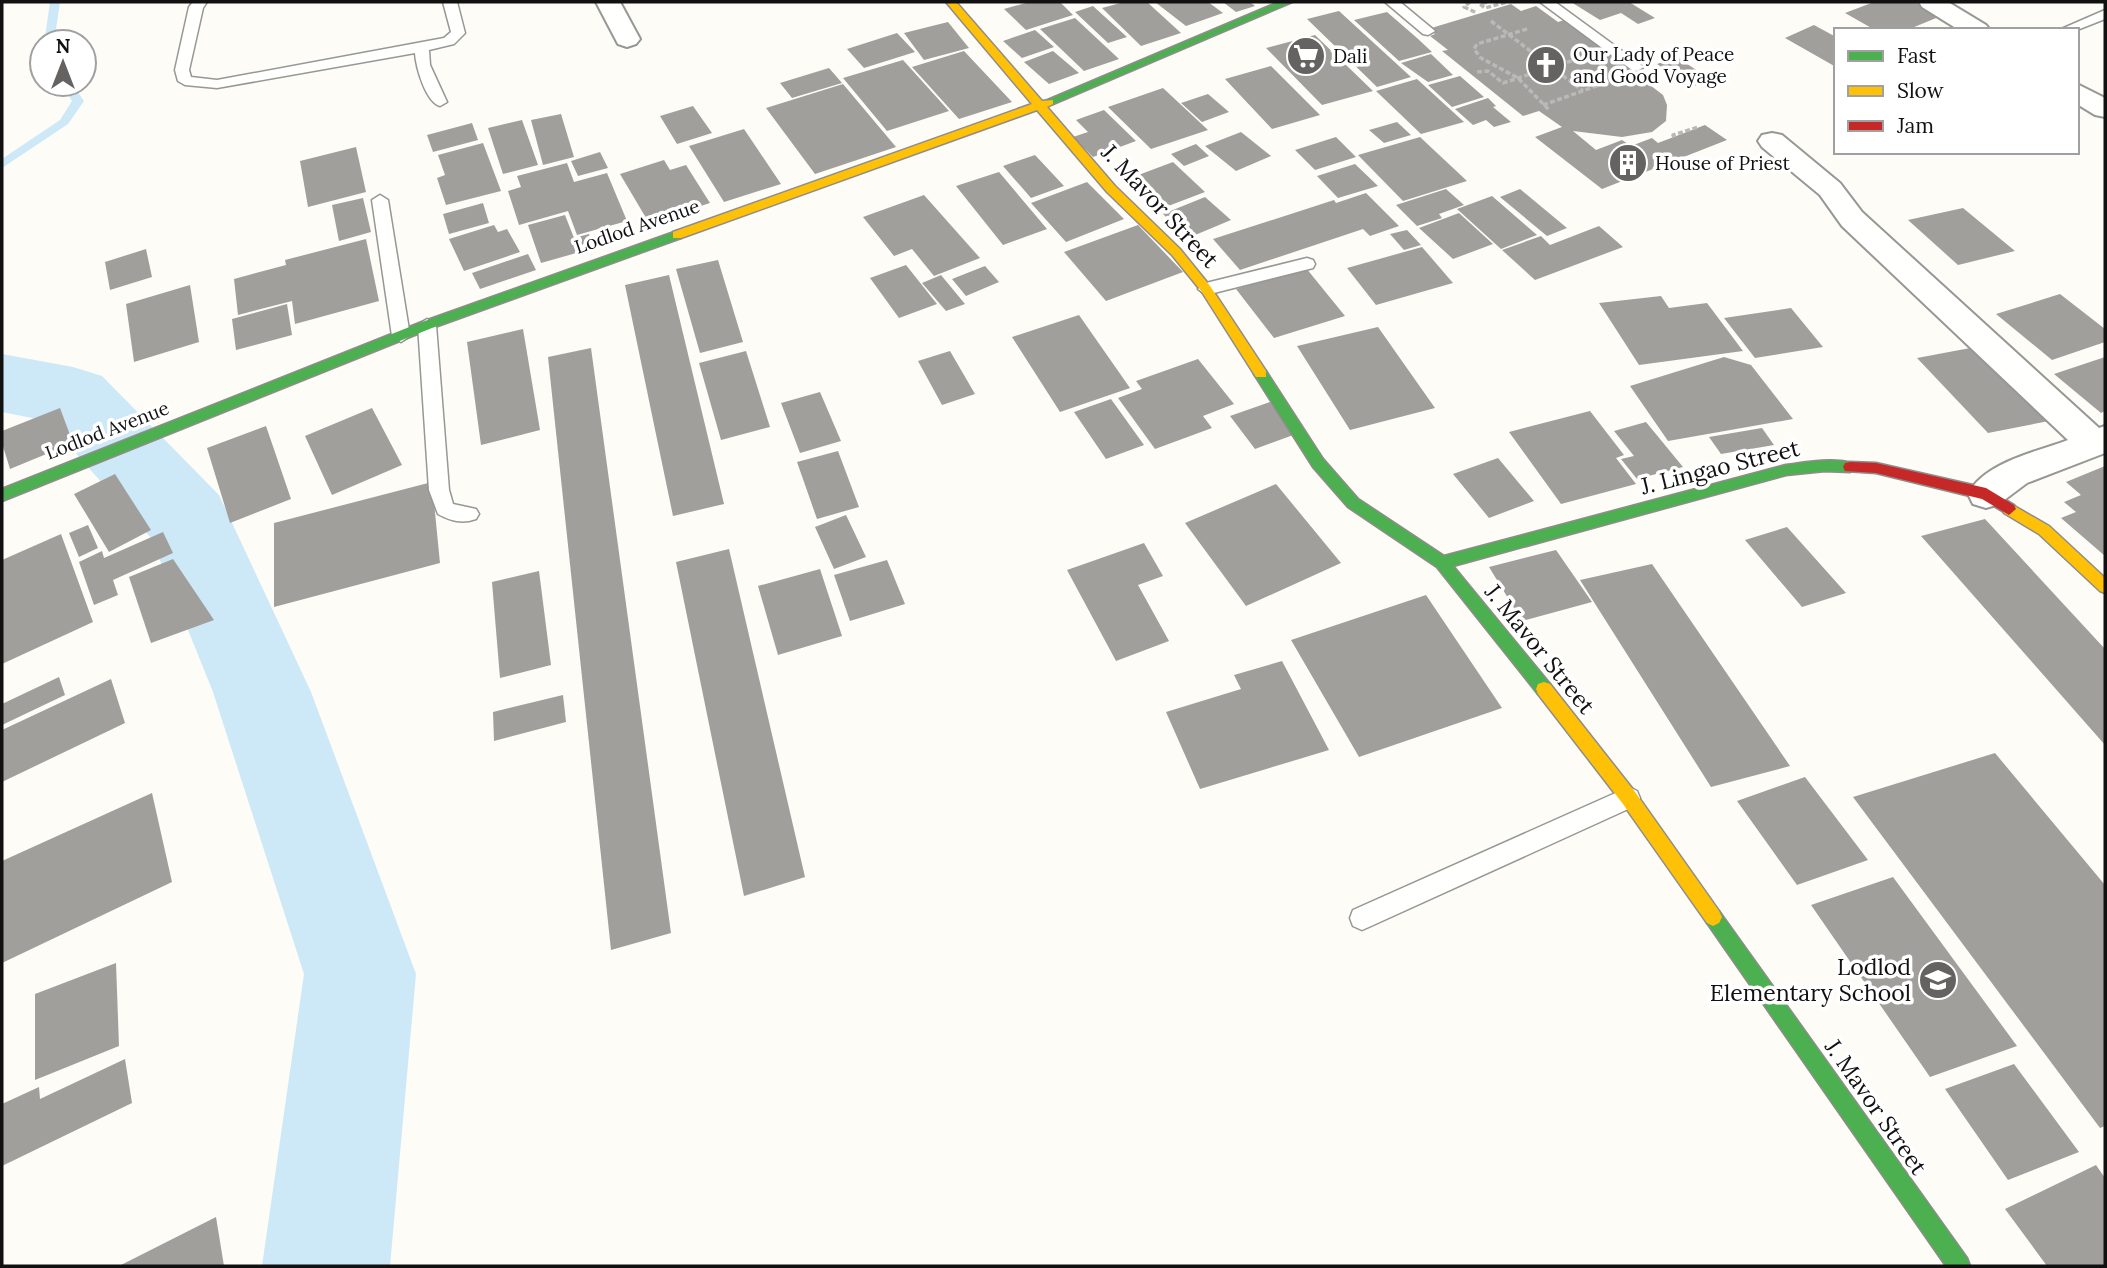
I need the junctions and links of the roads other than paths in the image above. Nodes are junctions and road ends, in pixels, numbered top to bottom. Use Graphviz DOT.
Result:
graph roads {
  1 [pos="200,2"];
  2 [pos="450,2"];
  3 [pos="608,2"];
  4 [pos="951,2"];
  5 [pos="1287,2"];
  6 [pos="1547,2"];
  7 [pos="1931,2"];
  8 [pos="1400,4"];
  9 [pos="2105,14"];
  10 [pos="1974,28"];
  11 [pos="2071,28"];
  12 [pos="1428,32"];
  13 [pos="627,39"];
  14 [pos="422,48"];
  15 [pos="1637,67"];
  16 [pos="2079,93"];
  17 [pos="440,102"];
  18 [pos="1038,106"];
  19 [pos="2105,109"];
  20 [pos="1772,141"];
  21 [pos="380,200"];
  22 [pos="1307,264"];
  23 [pos="1206,289"];
  24 [pos="426,325"];
  25 [pos="401,336"];
  26 [pos="2099,441"];
  27 [pos="1986,494"];
  28 [pos="2,495"];
  29 [pos="469,514"];
  30 [pos="1442,563"];
  31 [pos="2105,586"];
  32 [pos="1629,798"];
  33 [pos="1362,918"];
  34 [pos="1959,1266"];
  1 -- 14 [label="lane"];
  2 -- 14 [label="lane"];
  3 -- 13 [label="street"];
  4 -- 18 [label="street, J. Mavor Street"];
  5 -- 18 [label="street, Lodlod Avenue"];
  6 -- 15 [label="lane"];
  7 -- 10 [label="street"];
  8 -- 12 [label="lane"];
  9 -- 11 [label="lane"];
  14 -- 17 [label="lane"];
  16 -- 19 [label="street"];
  18 -- 23 [label="street, J. Mavor Street"];
  18 -- 24 [label="street, Lodlod Avenue"];
  20 -- 26 [label="street"];
  21 -- 25 [label="lane"];
  22 -- 23 [label="lane"];
  23 -- 30 [label="street, J. Mavor Street"];
  24 -- 25 [label="street, Lodlod Avenue"];
  24 -- 29 [label="lane"];
  25 -- 28 [label="street, Lodlod Avenue"];
  26 -- 27 [label="street"];
  27 -- 30 [label="street, J. Lingao Street"];
  27 -- 31 [label="street, J. Lingao Street"];
  30 -- 32 [label="street, J. Mavor Street"];
  32 -- 33 [label="lane"];
  32 -- 34 [label="street, J. Mavor Street"];
}
